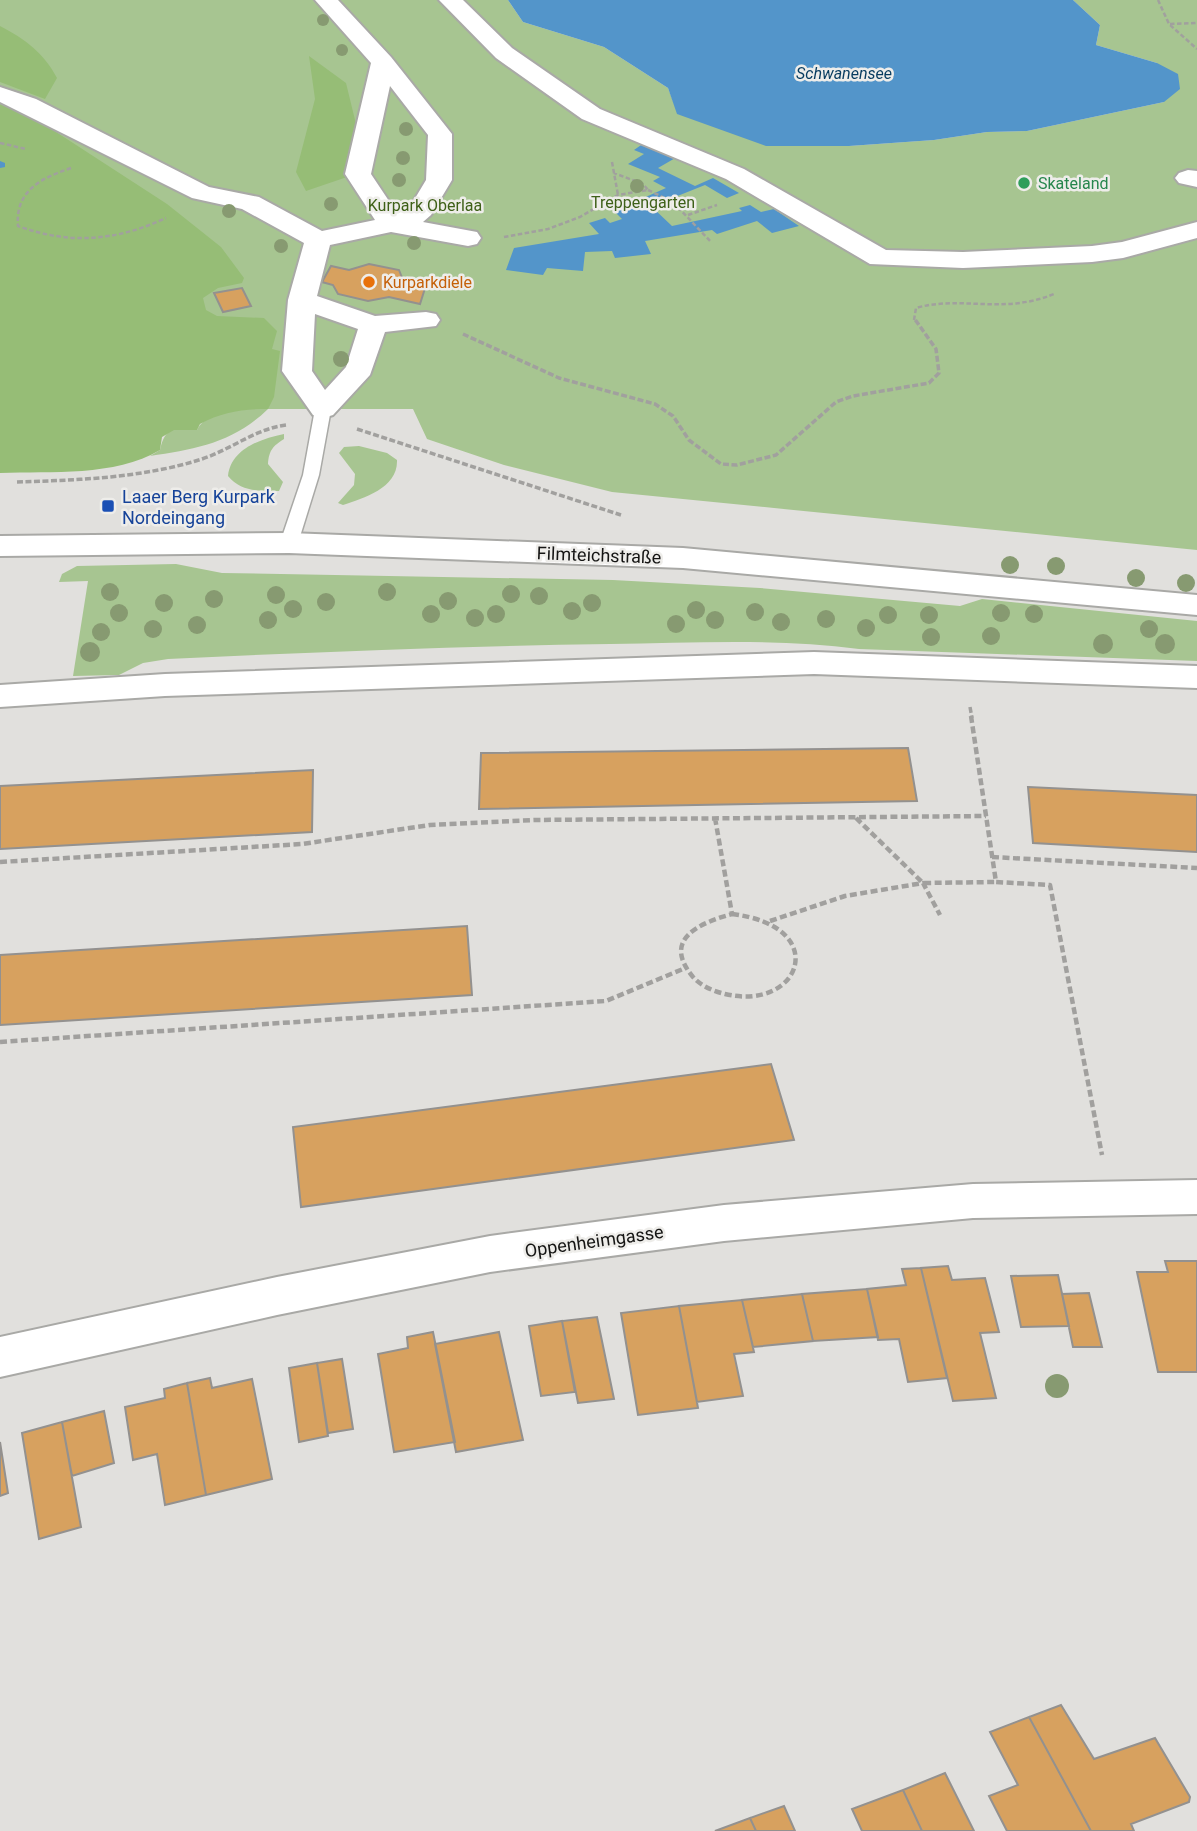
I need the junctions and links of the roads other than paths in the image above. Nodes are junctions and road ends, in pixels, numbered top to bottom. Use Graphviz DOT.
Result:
graph roads {
  1 [pos="326,0"];
  2 [pos="450,0"];
  3 [pos="383,62"];
  4 [pos="0,94"];
  5 [pos="391,224"];
  6 [pos="1197,230"];
  7 [pos="468,238"];
  8 [pos="318,240"];
  9 [pos="302,300"];
  10 [pos="426,320"];
  11 [pos="373,325"];
  12 [pos="323,409"];
  13 [pos="289,543"];
  14 [pos="0,546"];
  15 [pos="1197,605"];
  16 [pos="1197,677"];
  17 [pos="0,696"];
  18 [pos="1197,1197"];
  19 [pos="0,1357"];
  1 -- 3 [label="street"];
  2 -- 6 [label="street"];
  3 -- 5 [label="street"];
  3 -- 5 [label="street"];
  4 -- 8 [label="street"];
  5 -- 7 [label="street"];
  5 -- 8 [label="street"];
  8 -- 9 [label="street"];
  9 -- 11 [label="street"];
  9 -- 12 [label="street"];
  10 -- 11 [label="street"];
  11 -- 12 [label="street"];
  12 -- 13 [label="lane"];
  13 -- 14 [label="street, Filmteichstraße"];
  13 -- 15 [label="street, Filmteichstraße"];
  16 -- 17 [label="street"];
  18 -- 19 [label="street, Oppenheimgasse"];
}
